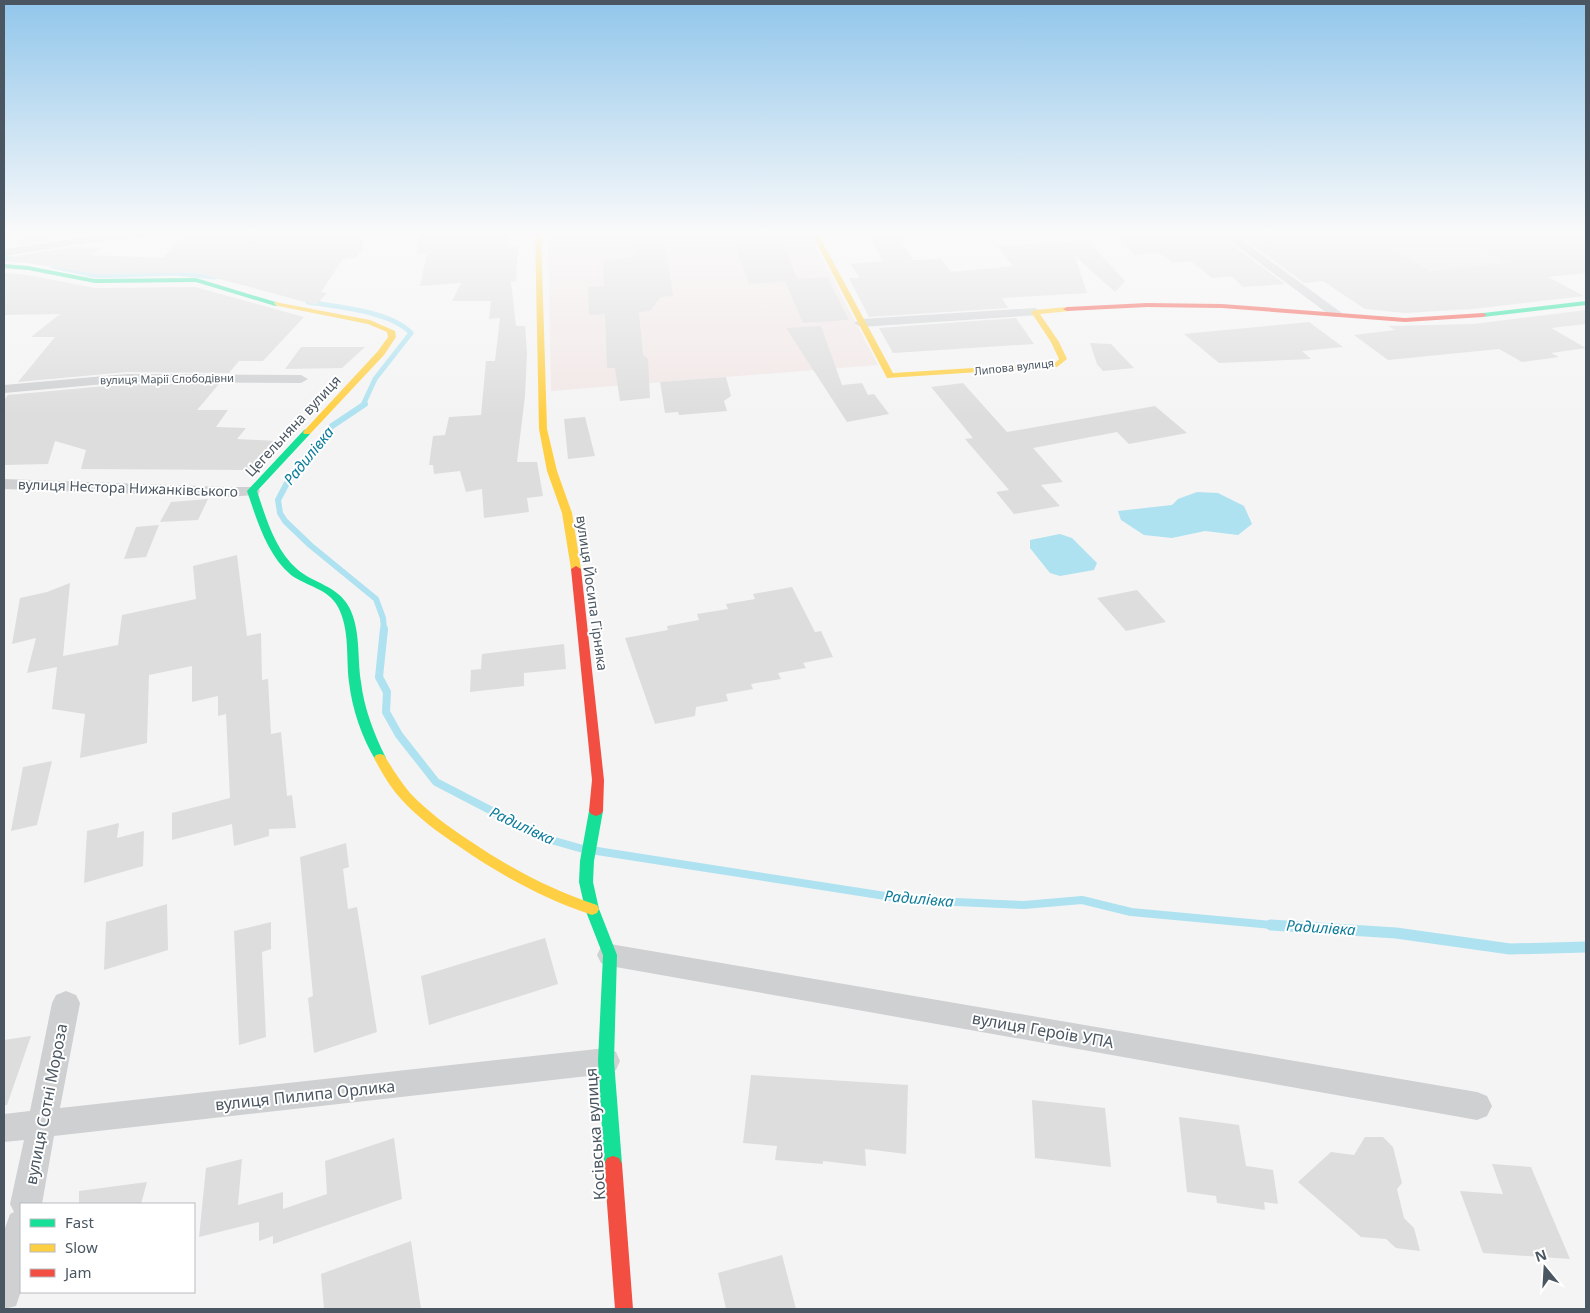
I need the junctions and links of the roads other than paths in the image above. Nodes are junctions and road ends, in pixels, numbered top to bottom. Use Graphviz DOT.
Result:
graph roads {
  1 [pos="242,293"];
  2 [pos="540,293"];
  3 [pos="846,293"];
  4 [pos="1308,293"];
  5 [pos="1586,303"];
  6 [pos="1035,312"];
  7 [pos="1336,313"];
  8 [pos="861,323"];
  9 [pos="301,379"];
  10 [pos="4,389"];
  11 [pos="4,484"];
  12 [pos="252,491"];
  13 [pos="592,909"];
  14 [pos="610,955"];
  15 [pos="66,1003"];
  16 [pos="606,1061"];
  17 [pos="1477,1106"];
  18 [pos="43,1124"];
  19 [pos="4,1128"];
  20 [pos="26,1203"];
  21 [pos="20,1229"];
  22 [pos="4,1294"];
  23 [pos="624,1309"];
  1 -- 12 [label="street, Цегельняна вулиця"];
  2 -- 13 [label="street, вулиця Йосипа Гірняка"];
  3 -- 8 [label="street, Липова вулиця"];
  4 -- 7 [label="street"];
  5 -- 7 [label="street"];
  6 -- 7 [label="street"];
  6 -- 8 [label="street"];
  6 -- 8 [label="street, Липова вулиця"];
  9 -- 10 [label="street, вулиця Марії Слободівни"];
  11 -- 12 [label="street, вулиця Нестора Нижанківського"];
  12 -- 13 [label="street, Цегельняна вулиця"];
  13 -- 14 [label="street, вулиця Йосипа Гірняка"];
  14 -- 16 [label="street, Косівська вулиця"];
  14 -- 17 [label="street, вулиця Героїв УПА"];
  15 -- 18 [label="street, вулиця Сотні Мороза"];
  16 -- 18 [label="street, вулиця Пилипа Орлика"];
  16 -- 23 [label="street, Косівська вулиця"];
  18 -- 19 [label="street, вулиця Пилипа Орлика"];
  18 -- 20 [label="street, вулиця Сотні Мороза"];
  21 -- 22 [label="street"];
}
